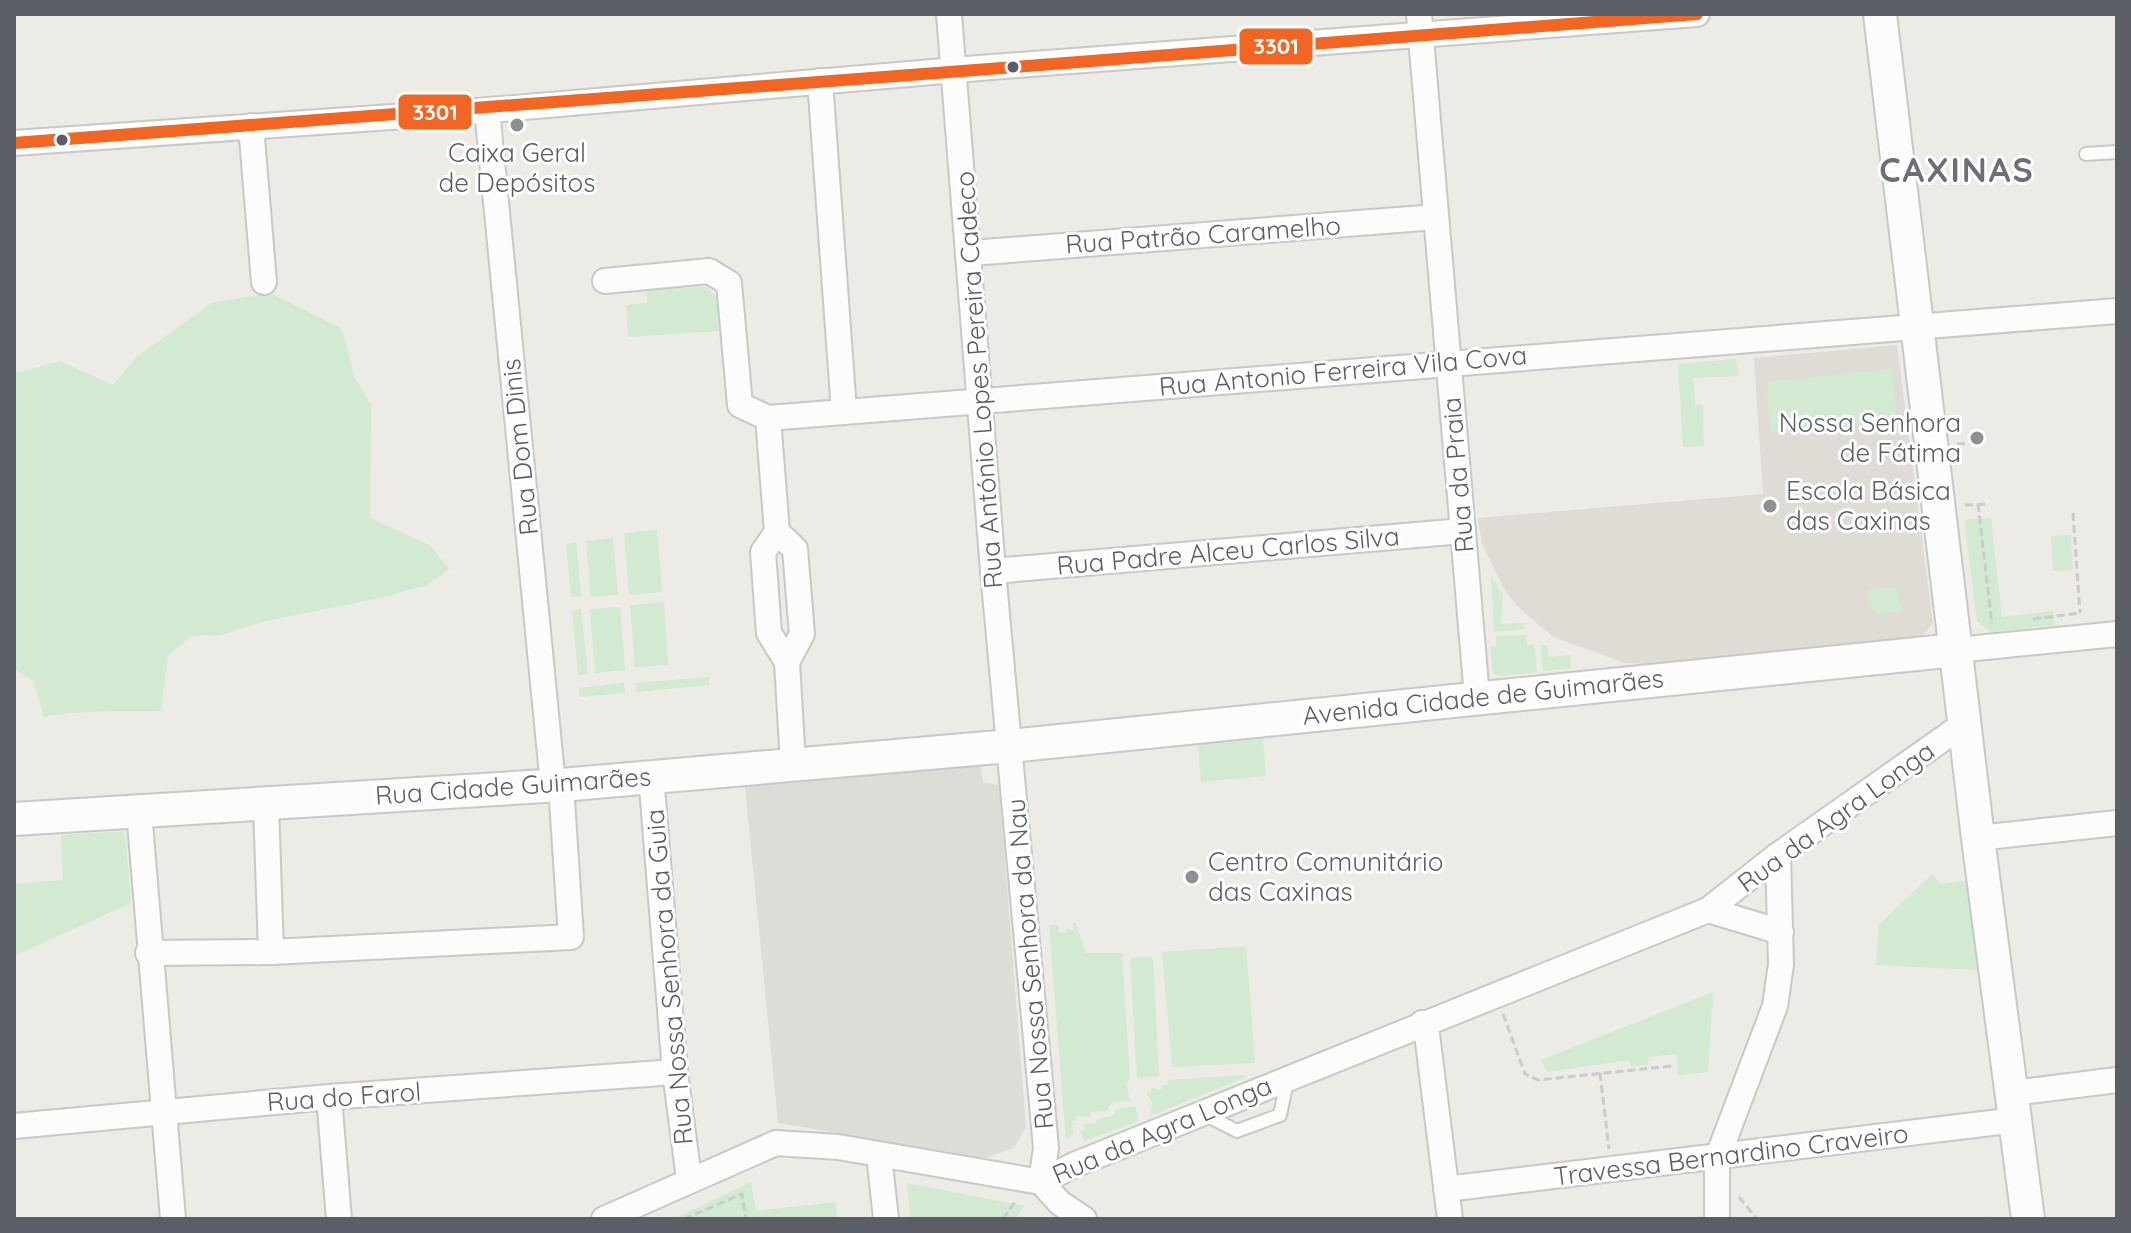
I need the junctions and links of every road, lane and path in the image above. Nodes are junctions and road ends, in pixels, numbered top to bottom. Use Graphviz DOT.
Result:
graph roads {
  1 [pos="949,14"];
  2 [pos="1697,14"];
  3 [pos="1880,14"];
  4 [pos="1420,25"];
  5 [pos="954,70"];
  6 [pos="820,81"];
  7 [pos="487,110"];
  8 [pos="251,126"];
  9 [pos="14,143"];
  10 [pos="2117,152"];
  11 [pos="2086,154"];
  12 [pos="1436,217"];
  13 [pos="971,253"];
  14 [pos="605,281"];
  15 [pos="264,282"];
  16 [pos="2117,311"];
  17 [pos="1918,325"];
  18 [pos="1449,363"];
  19 [pos="981,402"];
  20 [pos="844,411"];
  21 [pos="768,418"];
  22 [pos="1972,443"];
  23 [pos="1954,444"];
  24 [pos="1978,504"];
  25 [pos="1988,504"];
  26 [pos="1961,506"];
  27 [pos="2073,513"];
  28 [pos="1463,531"];
  29 [pos="993,571"];
  30 [pos="2021,620"];
  31 [pos="2006,622"];
  32 [pos="1984,624"];
  33 [pos="1992,624"];
  34 [pos="2117,634"];
  35 [pos="1956,650"];
  36 [pos="1477,697"];
  37 [pos="1964,724"];
  38 [pos="1010,746"];
  39 [pos="793,764"];
  40 [pos="651,775"];
  41 [pos="557,785"];
  42 [pos="266,805"];
  43 [pos="139,811"];
  44 [pos="14,819"];
  45 [pos="2117,823"];
  46 [pos="1978,838"];
  47 [pos="1778,855"];
  48 [pos="1708,910"];
  49 [pos="1781,932"];
  50 [pos="271,952"];
  51 [pos="148,953"];
  52 [pos="1499,1003"];
  53 [pos="1422,1023"];
  54 [pos="1672,1066"];
  55 [pos="675,1072"];
  56 [pos="1600,1073"];
  57 [pos="2117,1080"];
  58 [pos="329,1097"];
  59 [pos="2014,1107"];
  60 [pos="162,1112"];
  61 [pos="14,1126"];
  62 [pos="879,1155"];
  63 [pos="1610,1158"];
  64 [pos="1717,1159"];
  65 [pos="689,1179"];
  66 [pos="1041,1182"];
  67 [pos="1730,1187"];
  68 [pos="1446,1189"];
  69 [pos="1018,1197"];
  70 [pos="1989,1218"];
  71 [pos="173,1219"];
  72 [pos="339,1219"];
  73 [pos="604,1219"];
  74 [pos="684,1219"];
  75 [pos="746,1219"];
  76 [pos="886,1219"];
  77 [pos="1003,1219"];
  78 [pos="1084,1219"];
  79 [pos="1450,1219"];
  80 [pos="1717,1219"];
  81 [pos="1757,1219"];
  82 [pos="1980,1219"];
  83 [pos="2028,1219"];
  1 -- 5 [label="street, Rua António Lopes Pereira Cadeco"];
  2 -- 4 [label="street"];
  3 -- 17 [label="street"];
  4 -- 5 [label="street"];
  4 -- 12 [label="street, Rua da Praia"];
  5 -- 6 [label="street"];
  5 -- 13 [label="street, Rua António Lopes Pereira Cadeco"];
  6 -- 7 [label="street"];
  6 -- 20 [label="street"];
  7 -- 8 [label="street"];
  7 -- 41 [label="street, Rua Dom Dinis"];
  8 -- 9 [label="street"];
  8 -- 15 [label="street"];
  10 -- 11 [label="lane"];
  12 -- 13 [label="street, Rua Patrão Caramelho"];
  12 -- 18 [label="street, Rua da Praia"];
  13 -- 19 [label="street, Rua António Lopes Pereira Cadeco"];
  14 -- 21 [label="street"];
  16 -- 17 [label="street, Rua Antonio Ferreira Vila Cova"];
  17 -- 18 [label="street, Rua Antonio Ferreira Vila Cova"];
  17 -- 35 [label="street"];
  18 -- 19 [label="street, Rua Antonio Ferreira Vila Cova"];
  18 -- 28 [label="street, Rua da Praia"];
  19 -- 20 [label="street, Rua Antonio Ferreira Vila Cova"];
  19 -- 29 [label="street, Rua António Lopes Pereira Cadeco"];
  20 -- 21 [label="street, Rua Antonio Ferreira Vila Cova"];
  21 -- 39 [label="street"];
  22 -- 23 [label="path"];
  24 -- 25 [label="path"];
  24 -- 26 [label="path"];
  24 -- 33 [label="path"];
  27 -- 30 [label="path"];
  28 -- 29 [label="street, Rua Padre Alceu Carlos Silva"];
  28 -- 36 [label="street, Rua da Praia"];
  29 -- 38 [label="street, Rua António Lopes Pereira Cadeco"];
  31 -- 33 [label="path"];
  32 -- 33 [label="path"];
  34 -- 35 [label="street"];
  35 -- 36 [label="street, Avenida Cidade de Guimarães"];
  35 -- 37 [label="street"];
  36 -- 38 [label="street, Avenida Cidade de Guimarães"];
  37 -- 46 [label="street"];
  37 -- 47 [label="street, Rua da Agra Longa"];
  38 -- 39 [label="street, Rua Cidade Guimarães"];
  38 -- 66 [label="street, Rua Nossa Senhora da Nau"];
  39 -- 40 [label="street, Rua Cidade Guimarães"];
  40 -- 41 [label="street, Rua Cidade Guimarães"];
  40 -- 55 [label="street, Rua Nossa Senhora da Guia"];
  41 -- 42 [label="street, Rua Cidade Guimarães"];
  41 -- 50 [label="street, Rua Dom Dinis"];
  42 -- 43 [label="street, Rua Cidade Guimarães"];
  42 -- 50 [label="street"];
  43 -- 44 [label="street, Rua Cidade Guimarães"];
  43 -- 51 [label="street"];
  45 -- 46 [label="street"];
  46 -- 59 [label="street"];
  47 -- 48 [label="street, Rua da Agra Longa"];
  47 -- 49 [label="street"];
  48 -- 49 [label="street, Rua da Agra Longa"];
  48 -- 53 [label="street, Rua da Agra Longa"];
  49 -- 64 [label="street"];
  50 -- 51 [label="street"];
  51 -- 60 [label="street"];
  52 -- 56 [label="path"];
  53 -- 66 [label="street, Rua da Agra Longa"];
  53 -- 68 [label="street"];
  54 -- 56 [label="path"];
  55 -- 58 [label="street, Rua do Farol"];
  55 -- 65 [label="street, Rua Nossa Senhora da Guia"];
  56 -- 63 [label="path"];
  57 -- 59 [label="street, Travessa Bernardino Craveiro"];
  58 -- 60 [label="street, Rua do Farol"];
  58 -- 72 [label="street"];
  59 -- 64 [label="street, Travessa Bernardino Craveiro"];
  59 -- 83 [label="street"];
  60 -- 61 [label="street, Rua do Farol"];
  60 -- 71 [label="street"];
  62 -- 65 [label="street, Rua da Agra Longa"];
  62 -- 66 [label="street, Rua da Agra Longa"];
  62 -- 76 [label="street"];
  64 -- 68 [label="street, Travessa Bernardino Craveiro"];
  64 -- 80 [label="street"];
  65 -- 73 [label="street, Rua da Agra Longa"];
  66 -- 78 [label="street"];
  67 -- 81 [label="path"];
  68 -- 79 [label="street"];
  69 -- 77 [label="path"];
  70 -- 82 [label="path"];
  74 -- 75 [label="path"];
}
